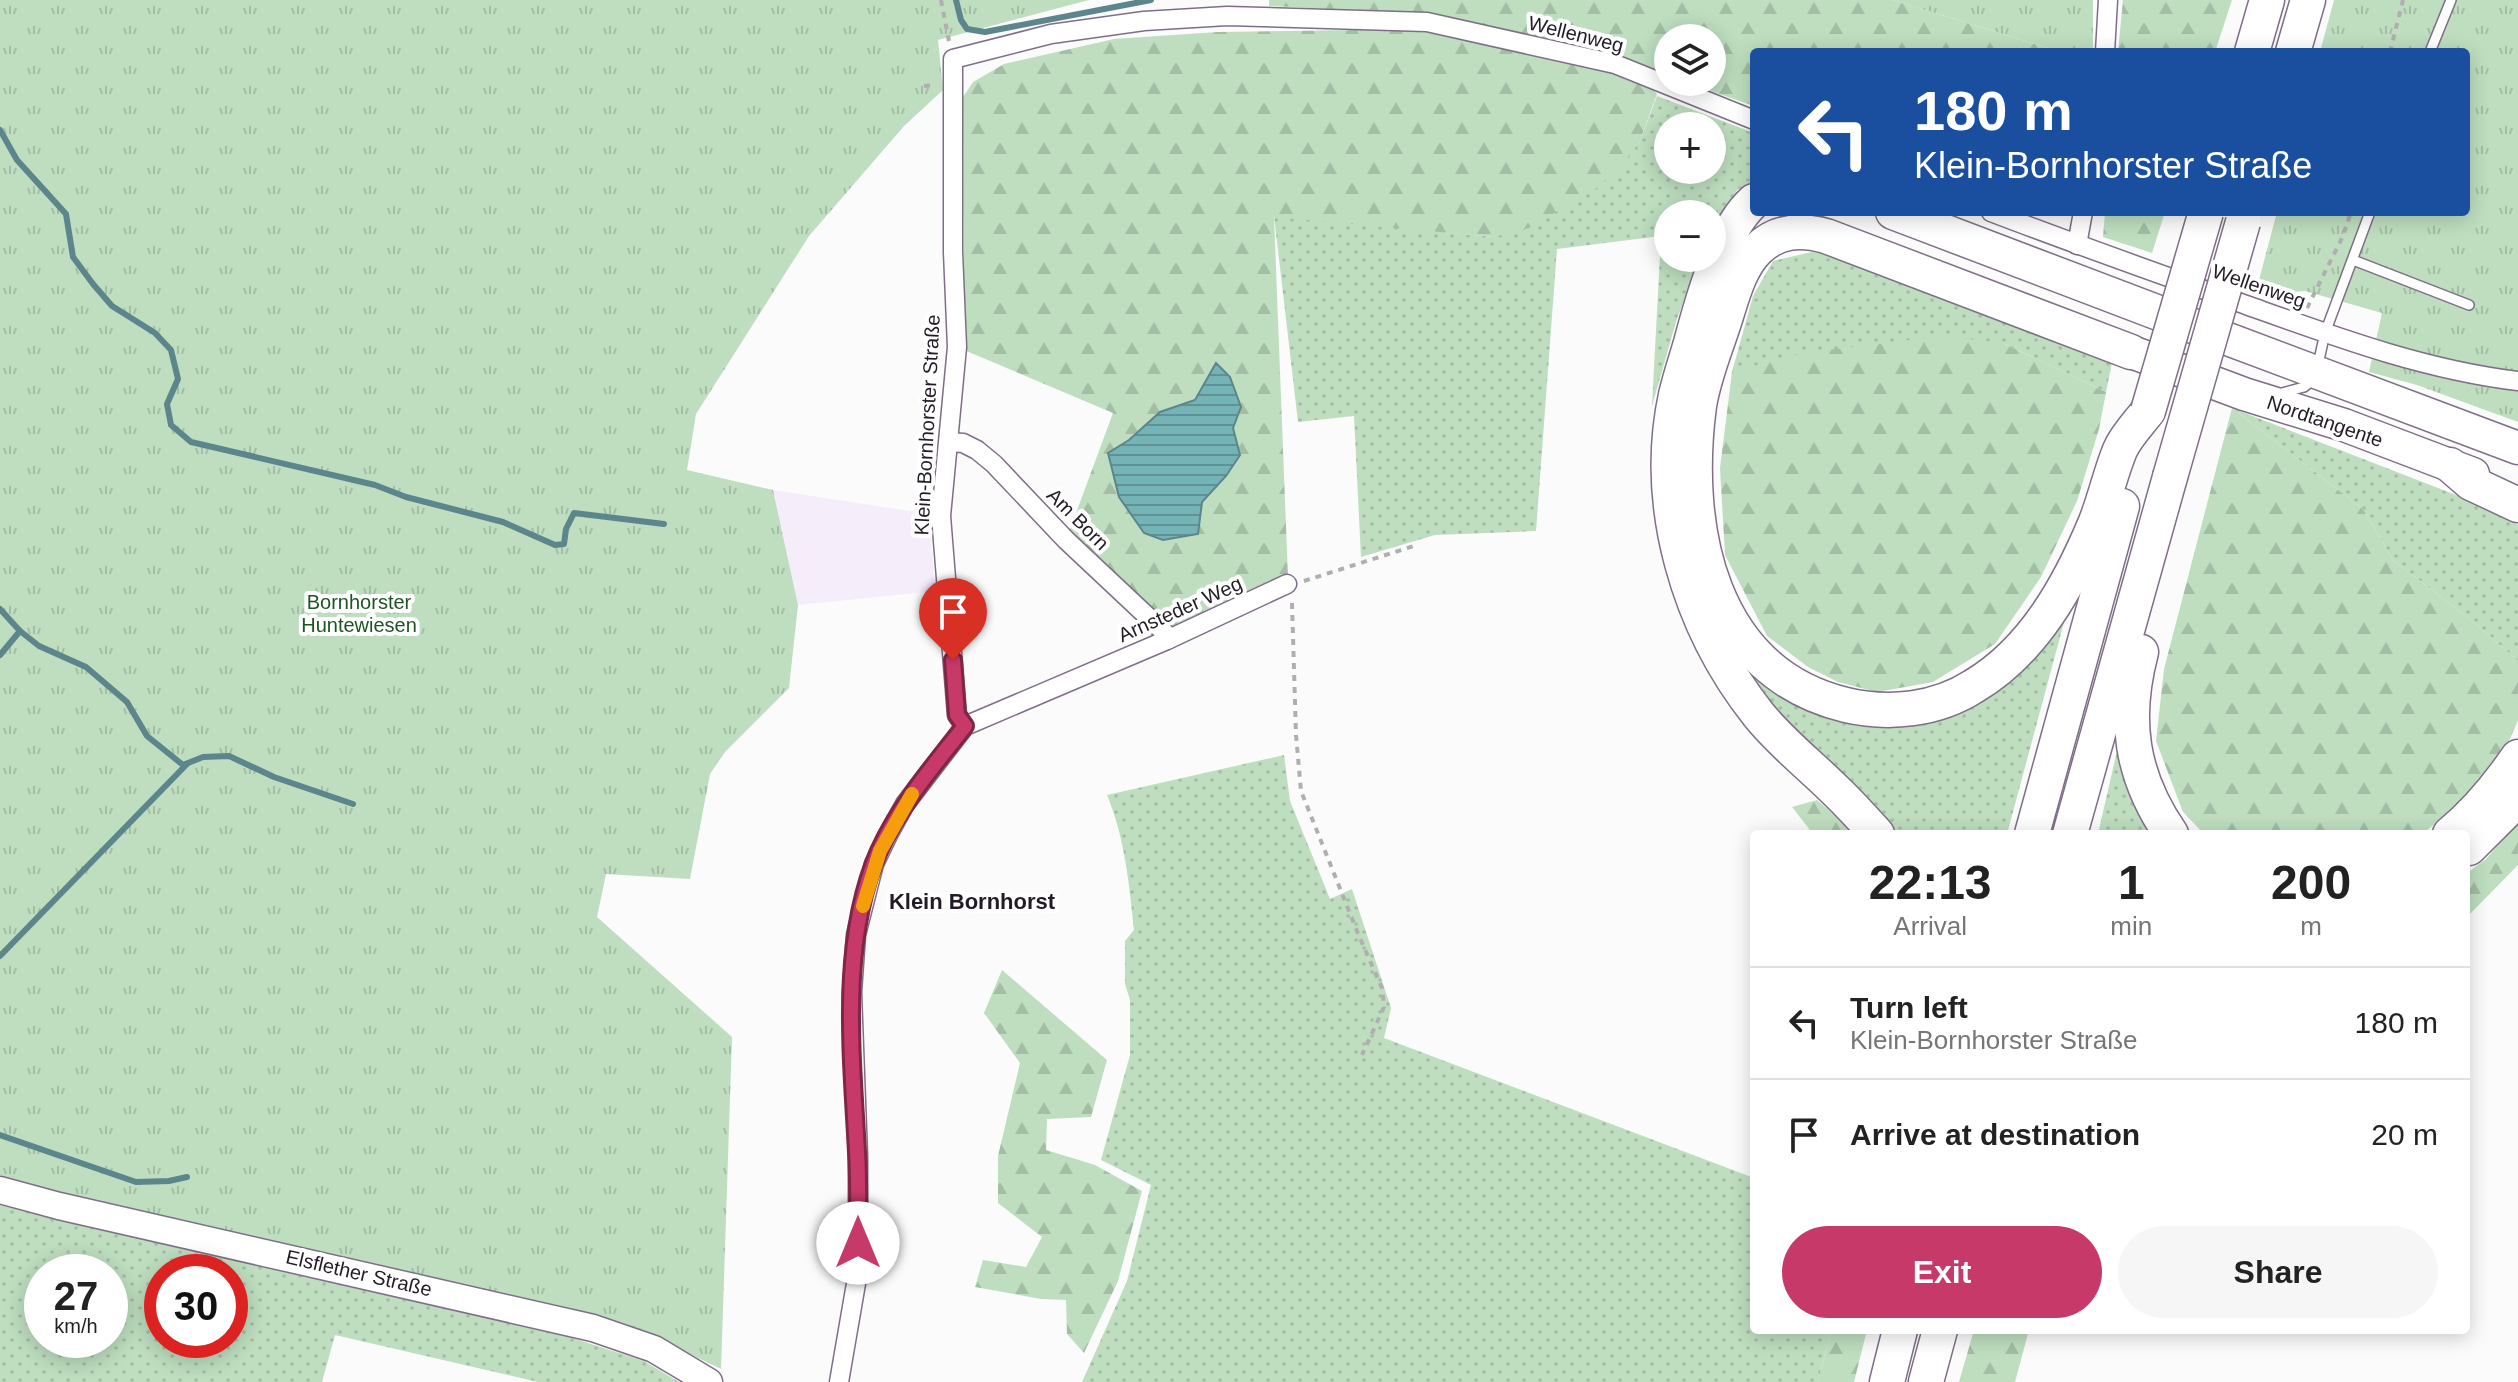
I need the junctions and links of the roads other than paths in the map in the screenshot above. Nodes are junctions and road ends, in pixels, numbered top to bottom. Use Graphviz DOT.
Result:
graph roads {
  1 [pos="2108,0"];
  2 [pos="2267,0"];
  3 [pos="2308,0"];
  4 [pos="2451,0"];
  5 [pos="2105,48"];
  6 [pos="2253,48"];
  7 [pos="2294,48"];
  8 [pos="2432,48"];
  9 [pos="953,59"];
  10 [pos="1750,118"];
  11 [pos="1750,205"];
  12 [pos="1903,216"];
  13 [pos="2001,216"];
  14 [pos="2082,216"];
  15 [pos="2205,216"];
  16 [pos="2369,216"];
  17 [pos="2245,217"];
  18 [pos="2077,245"];
  19 [pos="2353,260"];
  20 [pos="2469,305"];
  21 [pos="2193,326"];
  22 [pos="2131,352"];
  23 [pos="2309,352"];
  24 [pos="2518,381"];
  25 [pos="2244,394"];
  26 [pos="949,442"];
  27 [pos="2518,448"];
  28 [pos="2126,460"];
  29 [pos="2450,465"];
  30 [pos="2167,489"];
  31 [pos="2518,489"];
  32 [pos="2518,505"];
  33 [pos="1287,584"];
  34 [pos="1167,640"];
  35 [pos="965,726"];
  36 [pos="2518,757"];
  37 [pos="2518,799"];
  38 [pos="1873,830"];
  39 [pos="2033,830"];
  40 [pos="2071,830"];
  41 [pos="2168,830"];
  42 [pos="2455,830"];
  43 [pos="2470,847"];
  44 [pos="0,1190"];
  45 [pos="1899,1334"];
  46 [pos="1940,1334"];
  47 [pos="709,1382"];
  48 [pos="839,1382"];
  49 [pos="1887,1382"];
  50 [pos="1926,1382"];
  1 -- 5 [label="street"];
  2 -- 6 [label="highway"];
  3 -- 7 [label="highway"];
  4 -- 8 [label="lane"];
  9 -- 10 [label="street, Wellenweg"];
  9 -- 26 [label="street, Klein-Bornhorster Straße"];
  11 -- 38 [label="highway"];
  12 -- 21 [label="highway"];
  13 -- 18 [label="street, Wellenweg"];
  14 -- 18 [label="street"];
  15 -- 28 [label="highway, bridge"];
  16 -- 19 [label="lane"];
  17 -- 30 [label="highway, bridge"];
  18 -- 23 [label="street, Wellenweg"];
  19 -- 20 [label="lane"];
  19 -- 23 [label="lane"];
  21 -- 23 [label="highway, Nordtangente"];
  22 -- 25 [label="highway, Nordtangente"];
  22 -- 28 [label="highway"];
  23 -- 24 [label="street, Wellenweg"];
  23 -- 25 [label="lane"];
  23 -- 27 [label="highway, Nordtangente"];
  25 -- 29 [label="highway, Nordtangente"];
  26 -- 34 [label="street, Am Born"];
  26 -- 35 [label="street, Klein-Bornhorster Straße"];
  28 -- 39 [label="highway"];
  29 -- 31 [label="highway, Nordtangente"];
  29 -- 32 [label="highway"];
  30 -- 40 [label="highway"];
  30 -- 41 [label="highway"];
  33 -- 34 [label="street, Arnsteder Weg"];
  34 -- 35 [label="street, Arnsteder Weg"];
  35 -- 48 [label="street"];
  36 -- 42 [label="highway"];
  37 -- 43 [label="highway"];
  44 -- 47 [label="main road, Elsflether Straße"];
  45 -- 49 [label="highway"];
  46 -- 50 [label="highway"];
}
